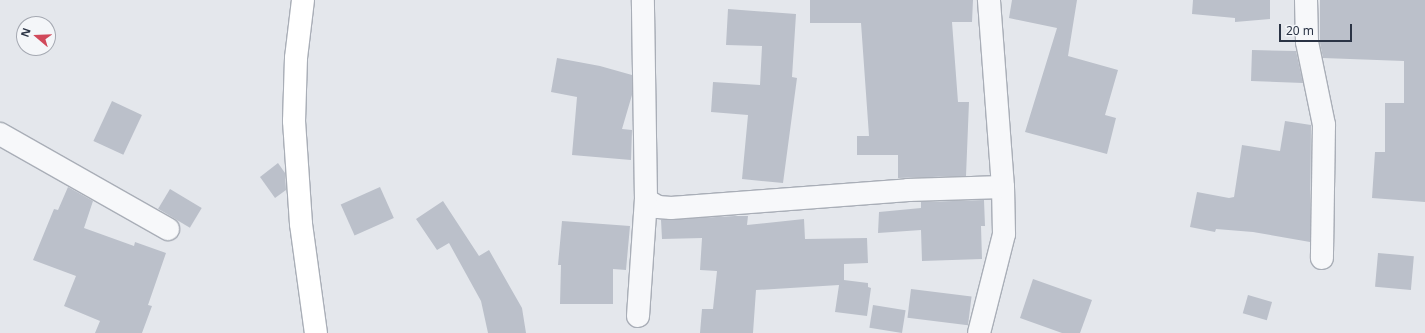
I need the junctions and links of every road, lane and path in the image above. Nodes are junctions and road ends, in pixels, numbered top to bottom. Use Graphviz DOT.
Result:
graph roads {
  1 [pos="303,0"];
  2 [pos="643,0"];
  3 [pos="989,0"];
  4 [pos="1306,0"];
  5 [pos="0,134"];
  6 [pos="1003,187"];
  7 [pos="646,200"];
  8 [pos="168,229"];
  9 [pos="1322,258"];
  10 [pos="638,316"];
  11 [pos="316,333"];
  12 [pos="979,333"];
  1 -- 11 [label="main road"];
  2 -- 7 [label="street"];
  3 -- 6 [label="street"];
  4 -- 9 [label="street"];
  5 -- 8 [label="street"];
  6 -- 7 [label="street"];
  6 -- 12 [label="street"];
  7 -- 10 [label="street"];
}
